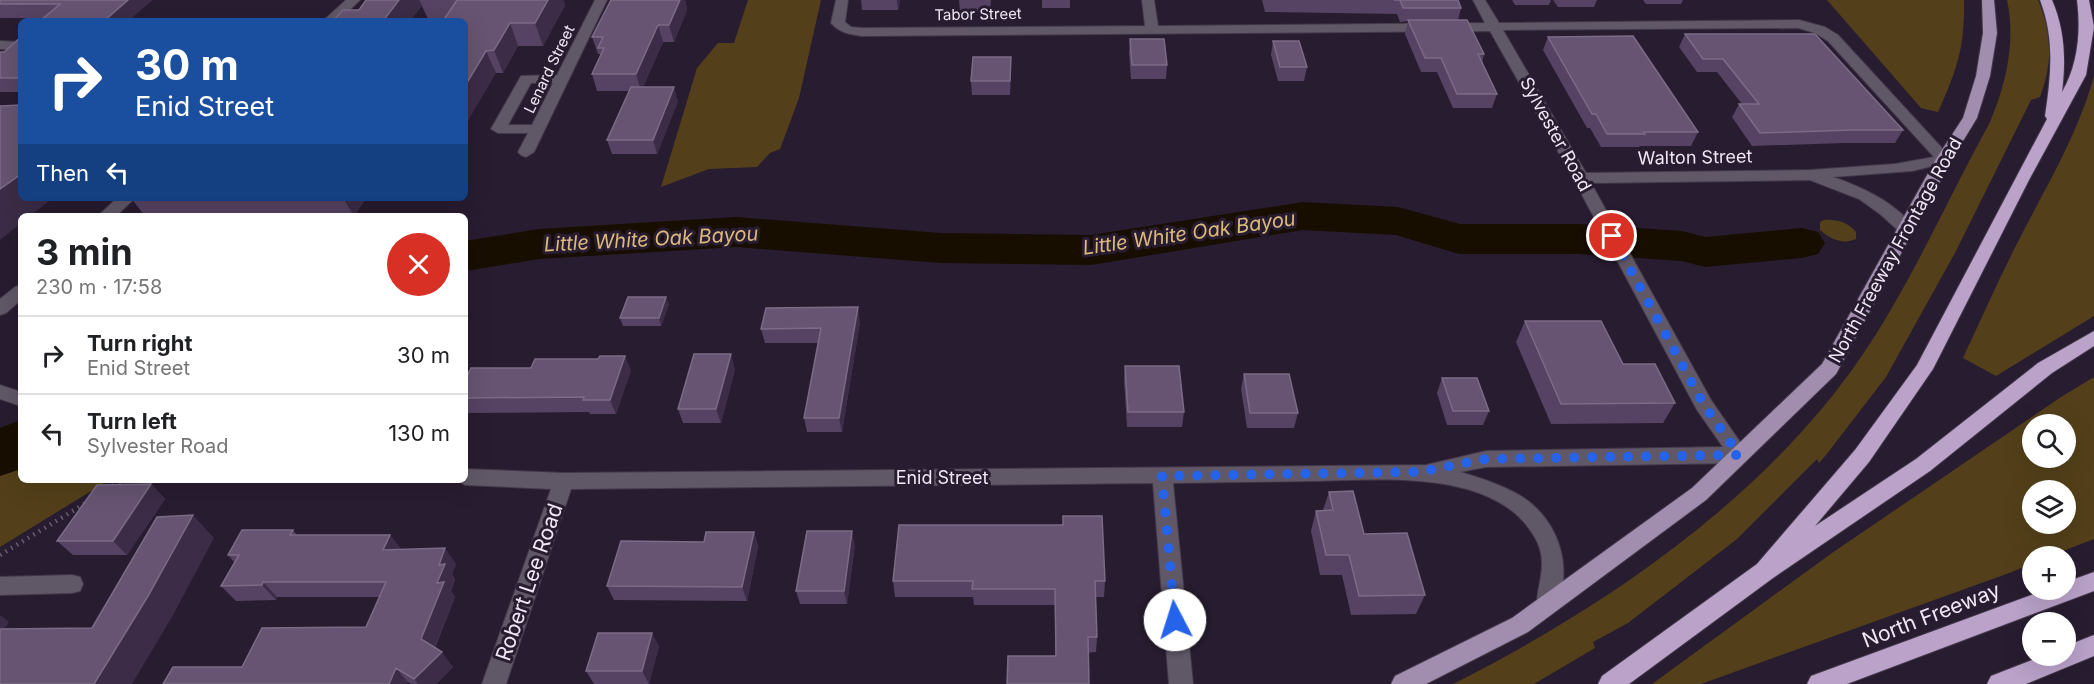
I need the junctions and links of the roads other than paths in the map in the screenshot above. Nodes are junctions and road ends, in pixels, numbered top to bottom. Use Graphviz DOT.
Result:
graph roads {
  1 [pos="354,0"];
  2 [pos="601,0"];
  3 [pos="842,0"];
  4 [pos="1148,0"];
  5 [pos="1479,0"];
  6 [pos="1988,0"];
  7 [pos="2046,0"];
  8 [pos="2083,0"];
  9 [pos="333,18"];
  10 [pos="1494,26"];
  11 [pos="1152,29"];
  12 [pos="0,45"];
  13 [pos="18,46"];
  14 [pos="562,79"];
  15 [pos="2051,125"];
  16 [pos="537,129"];
  17 [pos="526,152"];
  18 [pos="1944,159"];
  19 [pos="1810,175"];
  20 [pos="1581,178"];
  21 [pos="124,201"];
  22 [pos="110,213"];
  23 [pos="1907,229"];
  24 [pos="18,294"];
  25 [pos="0,309"];
  26 [pos="2094,337"];
  27 [pos="1739,455"];
  28 [pos="1419,472"];
  29 [pos="1162,476"];
  30 [pos="468,477"];
  31 [pos="564,481"];
  32 [pos="1764,571"];
  33 [pos="2094,581"];
  34 [pos="72,584"];
  35 [pos="0,586"];
  36 [pos="1547,604"];
  37 [pos="2094,645"];
  38 [pos="494,684"];
  39 [pos="1181,684"];
  40 [pos="1403,684"];
  41 [pos="1610,684"];
  42 [pos="1819,684"];
  43 [pos="1999,684"];
  1 -- 9 [label="street"];
  2 -- 14 [label="street, Lenard Street"];
  3 -- 11 [label="street, Tabor Street"];
  4 -- 11 [label="street"];
  5 -- 10 [label="street, Sylvester Road"];
  6 -- 18 [label="main road, North Freeway Frontage Road"];
  7 -- 15 [label="highway"];
  8 -- 15 [label="highway"];
  10 -- 11 [label="street, Tabor Street"];
  10 -- 18 [label="street, Tabor Street"];
  10 -- 20 [label="street, Sylvester Road"];
  12 -- 13 [label="street"];
  14 -- 16 [label="street, Lenard Street"];
  14 -- 16 [label="street"];
  15 -- 32 [label="highway"];
  16 -- 17 [label="street, Lenard Street"];
  18 -- 19 [label="street, Walton Street"];
  18 -- 23 [label="main road, North Freeway Frontage Road"];
  19 -- 20 [label="street, Walton Street"];
  19 -- 23 [label="street, Walton Street"];
  20 -- 27 [label="street, Sylvester Road"];
  21 -- 22 [label="street"];
  23 -- 27 [label="main road, North Freeway Frontage Road"];
  24 -- 25 [label="street"];
  26 -- 32 [label="highway"];
  27 -- 28 [label="street, Enid Street"];
  27 -- 36 [label="main road, North Freeway Frontage Road"];
  28 -- 29 [label="street, Enid Street"];
  28 -- 36 [label="street, Enid Street"];
  29 -- 31 [label="street, Enid Street"];
  29 -- 39 [label="street"];
  30 -- 31 [label="street, Enid Street"];
  31 -- 38 [label="street, Robert Lee Road"];
  32 -- 41 [label="highway"];
  33 -- 42 [label="highway, North Freeway"];
  34 -- 35 [label="street"];
  36 -- 40 [label="main road, North Freeway Frontage Road"];
  37 -- 43 [label="highway"];
}
